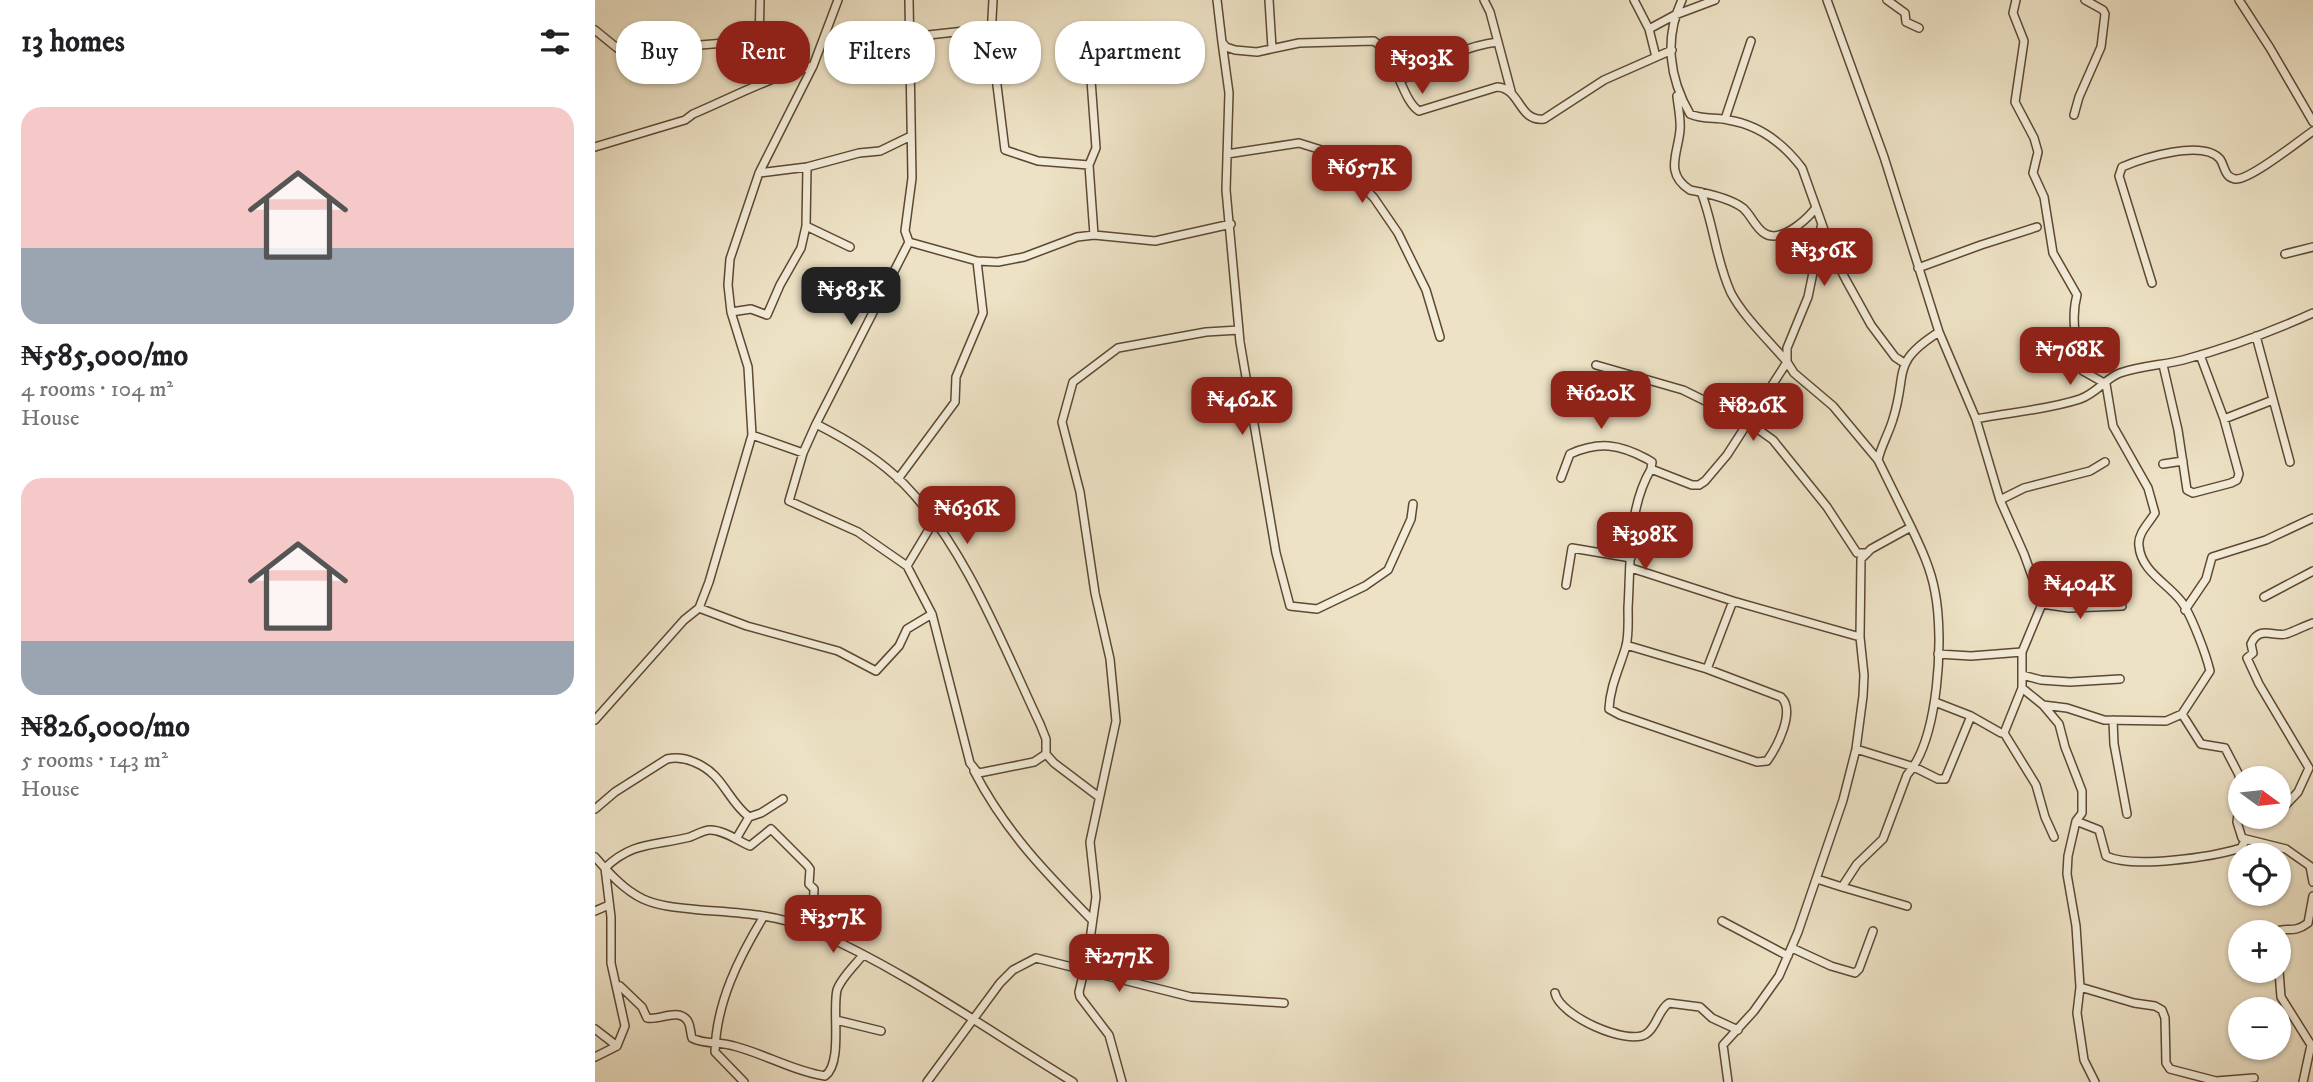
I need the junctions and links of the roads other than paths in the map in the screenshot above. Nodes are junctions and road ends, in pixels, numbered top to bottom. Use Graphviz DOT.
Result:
graph roads {
  1 [pos="760,0"];
  2 [pos="838,0"];
  3 [pos="909,0"];
  4 [pos="993,0"];
  5 [pos="1217,0"];
  6 [pos="1269,0"];
  7 [pos="1484,0"];
  8 [pos="1634,0"];
  9 [pos="1682,0"];
  10 [pos="1715,0"];
  11 [pos="1827,0"];
  12 [pos="1887,0"];
  13 [pos="2016,0"];
  14 [pos="2085,0"];
  15 [pos="2239,0"];
  16 [pos="1675,15"];
  17 [pos="760,21"];
  18 [pos="910,21"];
  19 [pos="992,21"];
  20 [pos="1919,28"];
  21 [pos="1649,29"];
  22 [pos="595,30"];
  23 [pos="1751,41"];
  24 [pos="1222,42"];
  25 [pos="716,43"];
  26 [pos="1499,43"];
  27 [pos="1272,48"];
  28 [pos="1672,50"];
  29 [pos="1656,57"];
  30 [pos="813,66"];
  31 [pos="810,67"];
  32 [pos="1401,80"];
  33 [pos="759,84"];
  34 [pos="910,84"];
  35 [pos="997,84"];
  36 [pos="1091,84"];
  37 [pos="1511,91"];
  38 [pos="1677,92"];
  39 [pos="2074,116"];
  40 [pos="1725,119"];
  41 [pos="2313,122"];
  42 [pos="2313,131"];
  43 [pos="911,136"];
  44 [pos="595,147"];
  45 [pos="1227,154"];
  46 [pos="1089,165"];
  47 [pos="807,167"];
  48 [pos="759,173"];
  49 [pos="1701,192"];
  50 [pos="1815,209"];
  51 [pos="1821,219"];
  52 [pos="1231,224"];
  53 [pos="806,226"];
  54 [pos="2037,227"];
  55 [pos="1094,235"];
  56 [pos="909,242"];
  57 [pos="850,247"];
  58 [pos="2313,247"];
  59 [pos="2285,254"];
  60 [pos="977,261"];
  61 [pos="1918,268"];
  62 [pos="2152,283"];
  63 [pos="731,312"];
  64 [pos="2313,313"];
  65 [pos="1239,330"];
  66 [pos="1939,332"];
  67 [pos="2256,336"];
  68 [pos="1440,337"];
  69 [pos="2200,355"];
  70 [pos="1787,362"];
  71 [pos="1904,363"];
  72 [pos="1596,365"];
  73 [pos="2163,365"];
  74 [pos="2106,384"];
  75 [pos="2273,400"];
  76 [pos="1976,419"];
  77 [pos="2224,419"];
  78 [pos="1748,422"];
  79 [pos="816,424"];
  80 [pos="752,435"];
  81 [pos="803,453"];
  82 [pos="1878,460"];
  83 [pos="2183,461"];
  84 [pos="2105,462"];
  85 [pos="2290,462"];
  86 [pos="2164,464"];
  87 [pos="1651,469"];
  88 [pos="1561,478"];
  89 [pos="898,479"];
  90 [pos="2000,500"];
  91 [pos="1413,504"];
  92 [pos="2313,518"];
  93 [pos="934,521"];
  94 [pos="1911,527"];
  95 [pos="1867,553"];
  96 [pos="1631,558"];
  97 [pos="907,566"];
  98 [pos="1631,568"];
  99 [pos="2313,571"];
  100 [pos="1566,586"];
  101 [pos="2264,597"];
  102 [pos="1733,601"];
  103 [pos="2042,604"];
  104 [pos="2122,606"];
  105 [pos="699,608"];
  106 [pos="2185,610"];
  107 [pos="932,614"];
  108 [pos="2313,623"];
  109 [pos="1860,637"];
  110 [pos="1626,645"];
  111 [pos="2022,652"];
  112 [pos="1938,654"];
  113 [pos="1707,669"];
  114 [pos="2022,675"];
  115 [pos="2120,679"];
  116 [pos="2022,688"];
  117 [pos="1935,702"];
  118 [pos="2043,705"];
  119 [pos="2182,713"];
  120 [pos="1971,716"];
  121 [pos="595,720"];
  122 [pos="2113,720"];
  123 [pos="2004,733"];
  124 [pos="1856,749"];
  125 [pos="1046,754"];
  126 [pos="2234,766"];
  127 [pos="1914,767"];
  128 [pos="974,770"];
  129 [pos="1099,797"];
  130 [pos="783,799"];
  131 [pos="2291,799"];
  132 [pos="595,809"];
  133 [pos="2127,814"];
  134 [pos="749,817"];
  135 [pos="2076,821"];
  136 [pos="2240,830"];
  137 [pos="2054,837"];
  138 [pos="736,839"];
  139 [pos="2246,839"];
  140 [pos="595,858"];
  141 [pos="605,868"];
  142 [pos="1817,879"];
  143 [pos="2313,882"];
  144 [pos="1842,887"];
  145 [pos="2313,896"];
  146 [pos="609,905"];
  147 [pos="1907,905"];
  148 [pos="595,911"];
  149 [pos="764,916"];
  150 [pos="1092,920"];
  151 [pos="1722,921"];
  152 [pos="809,928"];
  153 [pos="2291,931"];
  154 [pos="1873,932"];
  155 [pos="1790,952"];
  156 [pos="863,955"];
  157 [pos="1084,972"];
  158 [pos="615,977"];
  159 [pos="2280,983"];
  160 [pos="2080,987"];
  161 [pos="1555,993"];
  162 [pos="1284,1003"];
  163 [pos="972,1019"];
  164 [pos="836,1020"];
  165 [pos="595,1029"];
  166 [pos="1738,1030"];
  167 [pos="881,1031"];
  168 [pos="715,1042"];
  169 [pos="617,1046"];
  170 [pos="595,1057"];
  171 [pos="2254,1078"];
  172 [pos="744,1082"];
  173 [pos="927,1082"];
  174 [pos="1073,1082"];
  175 [pos="1122,1082"];
  176 [pos="1728,1082"];
  177 [pos="2095,1082"];
  178 [pos="2304,1082"];
  1 -- 17 [label="street"];
  2 -- 30 [label="street"];
  3 -- 18 [label="street"];
  4 -- 19 [label="street"];
  5 -- 24 [label="street"];
  6 -- 27 [label="street"];
  7 -- 26 [label="street"];
  8 -- 21 [label="street"];
  9 -- 16 [label="street"];
  10 -- 16 [label="street"];
  11 -- 61 [label="street"];
  12 -- 20 [label="street"];
  13 -- 74 [label="street"];
  14 -- 39 [label="street"];
  15 -- 41 [label="street"];
  16 -- 21 [label="street"];
  16 -- 28 [label="street"];
  21 -- 29 [label="street"];
  22 -- 25 [label="street"];
  23 -- 40 [label="street"];
  24 -- 27 [label="street"];
  24 -- 45 [label="street"];
  26 -- 32 [label="street"];
  26 -- 37 [label="street"];
  27 -- 32 [label="street"];
  28 -- 29 [label="street"];
  28 -- 38 [label="street"];
  29 -- 37 [label="street"];
  30 -- 31 [label="street"];
  30 -- 48 [label="street"];
  32 -- 37 [label="street"];
  33 -- 44 [label="street"];
  34 -- 43 [label="street"];
  35 -- 46 [label="street"];
  36 -- 46 [label="street"];
  38 -- 40 [label="street"];
  38 -- 49 [label="street"];
  40 -- 50 [label="street"];
  42 -- 62 [label="street"];
  43 -- 47 [label="street"];
  43 -- 56 [label="street"];
  45 -- 52 [label="street"];
  45 -- 68 [label="street"];
  46 -- 55 [label="street"];
  47 -- 48 [label="street"];
  47 -- 53 [label="street"];
  48 -- 63 [label="street"];
  49 -- 50 [label="street"];
  49 -- 70 [label="street"];
  50 -- 51 [label="street"];
  51 -- 70 [label="street"];
  51 -- 71 [label="street"];
  52 -- 55 [label="street"];
  52 -- 65 [label="street"];
  53 -- 57 [label="street"];
  53 -- 63 [label="street"];
  54 -- 61 [label="street"];
  55 -- 60 [label="street"];
  56 -- 60 [label="street"];
  56 -- 79 [label="street"];
  58 -- 59 [label="street"];
  60 -- 89 [label="street"];
  61 -- 66 [label="street"];
  63 -- 80 [label="street"];
  64 -- 67 [label="street"];
  65 -- 91 [label="street"];
  65 -- 129 [label="street"];
  66 -- 71 [label="street"];
  66 -- 76 [label="street"];
  67 -- 69 [label="street"];
  67 -- 75 [label="street"];
  69 -- 73 [label="street"];
  69 -- 77 [label="street"];
  70 -- 78 [label="street"];
  70 -- 82 [label="street"];
  71 -- 82 [label="street"];
  72 -- 78 [label="street"];
  73 -- 74 [label="street"];
  73 -- 83 [label="street"];
  74 -- 76 [label="street"];
  74 -- 106 [label="street"];
  75 -- 77 [label="street"];
  75 -- 85 [label="street"];
  76 -- 90 [label="street"];
  77 -- 83 [label="street"];
  78 -- 87 [label="street"];
  78 -- 95 [label="street"];
  79 -- 81 [label="street"];
  79 -- 89 [label="street"];
  80 -- 81 [label="street"];
  80 -- 105 [label="street"];
  81 -- 97 [label="street"];
  82 -- 94 [label="street"];
  83 -- 86 [label="street"];
  84 -- 90 [label="street"];
  87 -- 88 [label="street"];
  87 -- 96 [label="street"];
  89 -- 93 [label="street"];
  90 -- 103 [label="street"];
  92 -- 106 [label="street"];
  93 -- 97 [label="street"];
  93 -- 125 [label="street"];
  94 -- 95 [label="street"];
  94 -- 112 [label="street"];
  95 -- 109 [label="street"];
  96 -- 98 [label="street"];
  96 -- 100 [label="street"];
  97 -- 107 [label="street"];
  98 -- 102 [label="street"];
  98 -- 110 [label="street"];
  99 -- 101 [label="street"];
  102 -- 109 [label="street"];
  102 -- 113 [label="street"];
  103 -- 104 [label="street"];
  103 -- 111 [label="street"];
  105 -- 107 [label="street"];
  105 -- 121 [label="street"];
  106 -- 119 [label="street"];
  107 -- 128 [label="street"];
  108 -- 131 [label="street"];
  109 -- 124 [label="street"];
  110 -- 113 [label="street"];
  110 -- 113 [label="street"];
  111 -- 112 [label="street"];
  111 -- 114 [label="street"];
  112 -- 117 [label="street"];
  114 -- 115 [label="street"];
  114 -- 116 [label="street"];
  116 -- 118 [label="street"];
  116 -- 123 [label="street"];
  117 -- 120 [label="street"];
  117 -- 127 [label="street"];
  118 -- 122 [label="street"];
  118 -- 135 [label="street"];
  119 -- 122 [label="street"];
  119 -- 126 [label="street"];
  120 -- 123 [label="street"];
  120 -- 127 [label="street"];
  122 -- 133 [label="street"];
  123 -- 137 [label="street"];
  124 -- 127 [label="street"];
  124 -- 142 [label="street"];
  125 -- 128 [label="street"];
  125 -- 129 [label="street"];
  127 -- 144 [label="street"];
  128 -- 150 [label="street"];
  129 -- 150 [label="street"];
  130 -- 134 [label="street"];
  132 -- 134 [label="street"];
  134 -- 138 [label="street"];
  135 -- 139 [label="street"];
  135 -- 160 [label="street"];
  136 -- 139 [label="street"];
  138 -- 141 [label="street"];
  138 -- 152 [label="street"];
  139 -- 143 [label="street"];
  140 -- 141 [label="street"];
  141 -- 146 [label="street"];
  141 -- 149 [label="street"];
  142 -- 144 [label="street"];
  142 -- 155 [label="street"];
  144 -- 147 [label="street"];
  145 -- 153 [label="street"];
  146 -- 148 [label="street"];
  146 -- 158 [label="street"];
  149 -- 152 [label="street"];
  149 -- 168 [label="street"];
  150 -- 157 [label="street"];
  151 -- 155 [label="street"];
  152 -- 156 [label="street"];
  154 -- 155 [label="street"];
  155 -- 166 [label="street"];
  156 -- 163 [label="street"];
  156 -- 164 [label="street"];
  157 -- 162 [label="street"];
  157 -- 163 [label="street"];
  157 -- 175 [label="street"];
  158 -- 168 [label="street"];
  158 -- 169 [label="street"];
  159 -- 178 [label="street"];
  160 -- 171 [label="street"];
  160 -- 177 [label="street"];
  161 -- 166 [label="street"];
  163 -- 173 [label="street"];
  163 -- 174 [label="street"];
  164 -- 167 [label="street"];
  164 -- 168 [label="street"];
  165 -- 169 [label="street"];
  166 -- 176 [label="street"];
  168 -- 172 [label="street"];
  169 -- 170 [label="street"];
}
